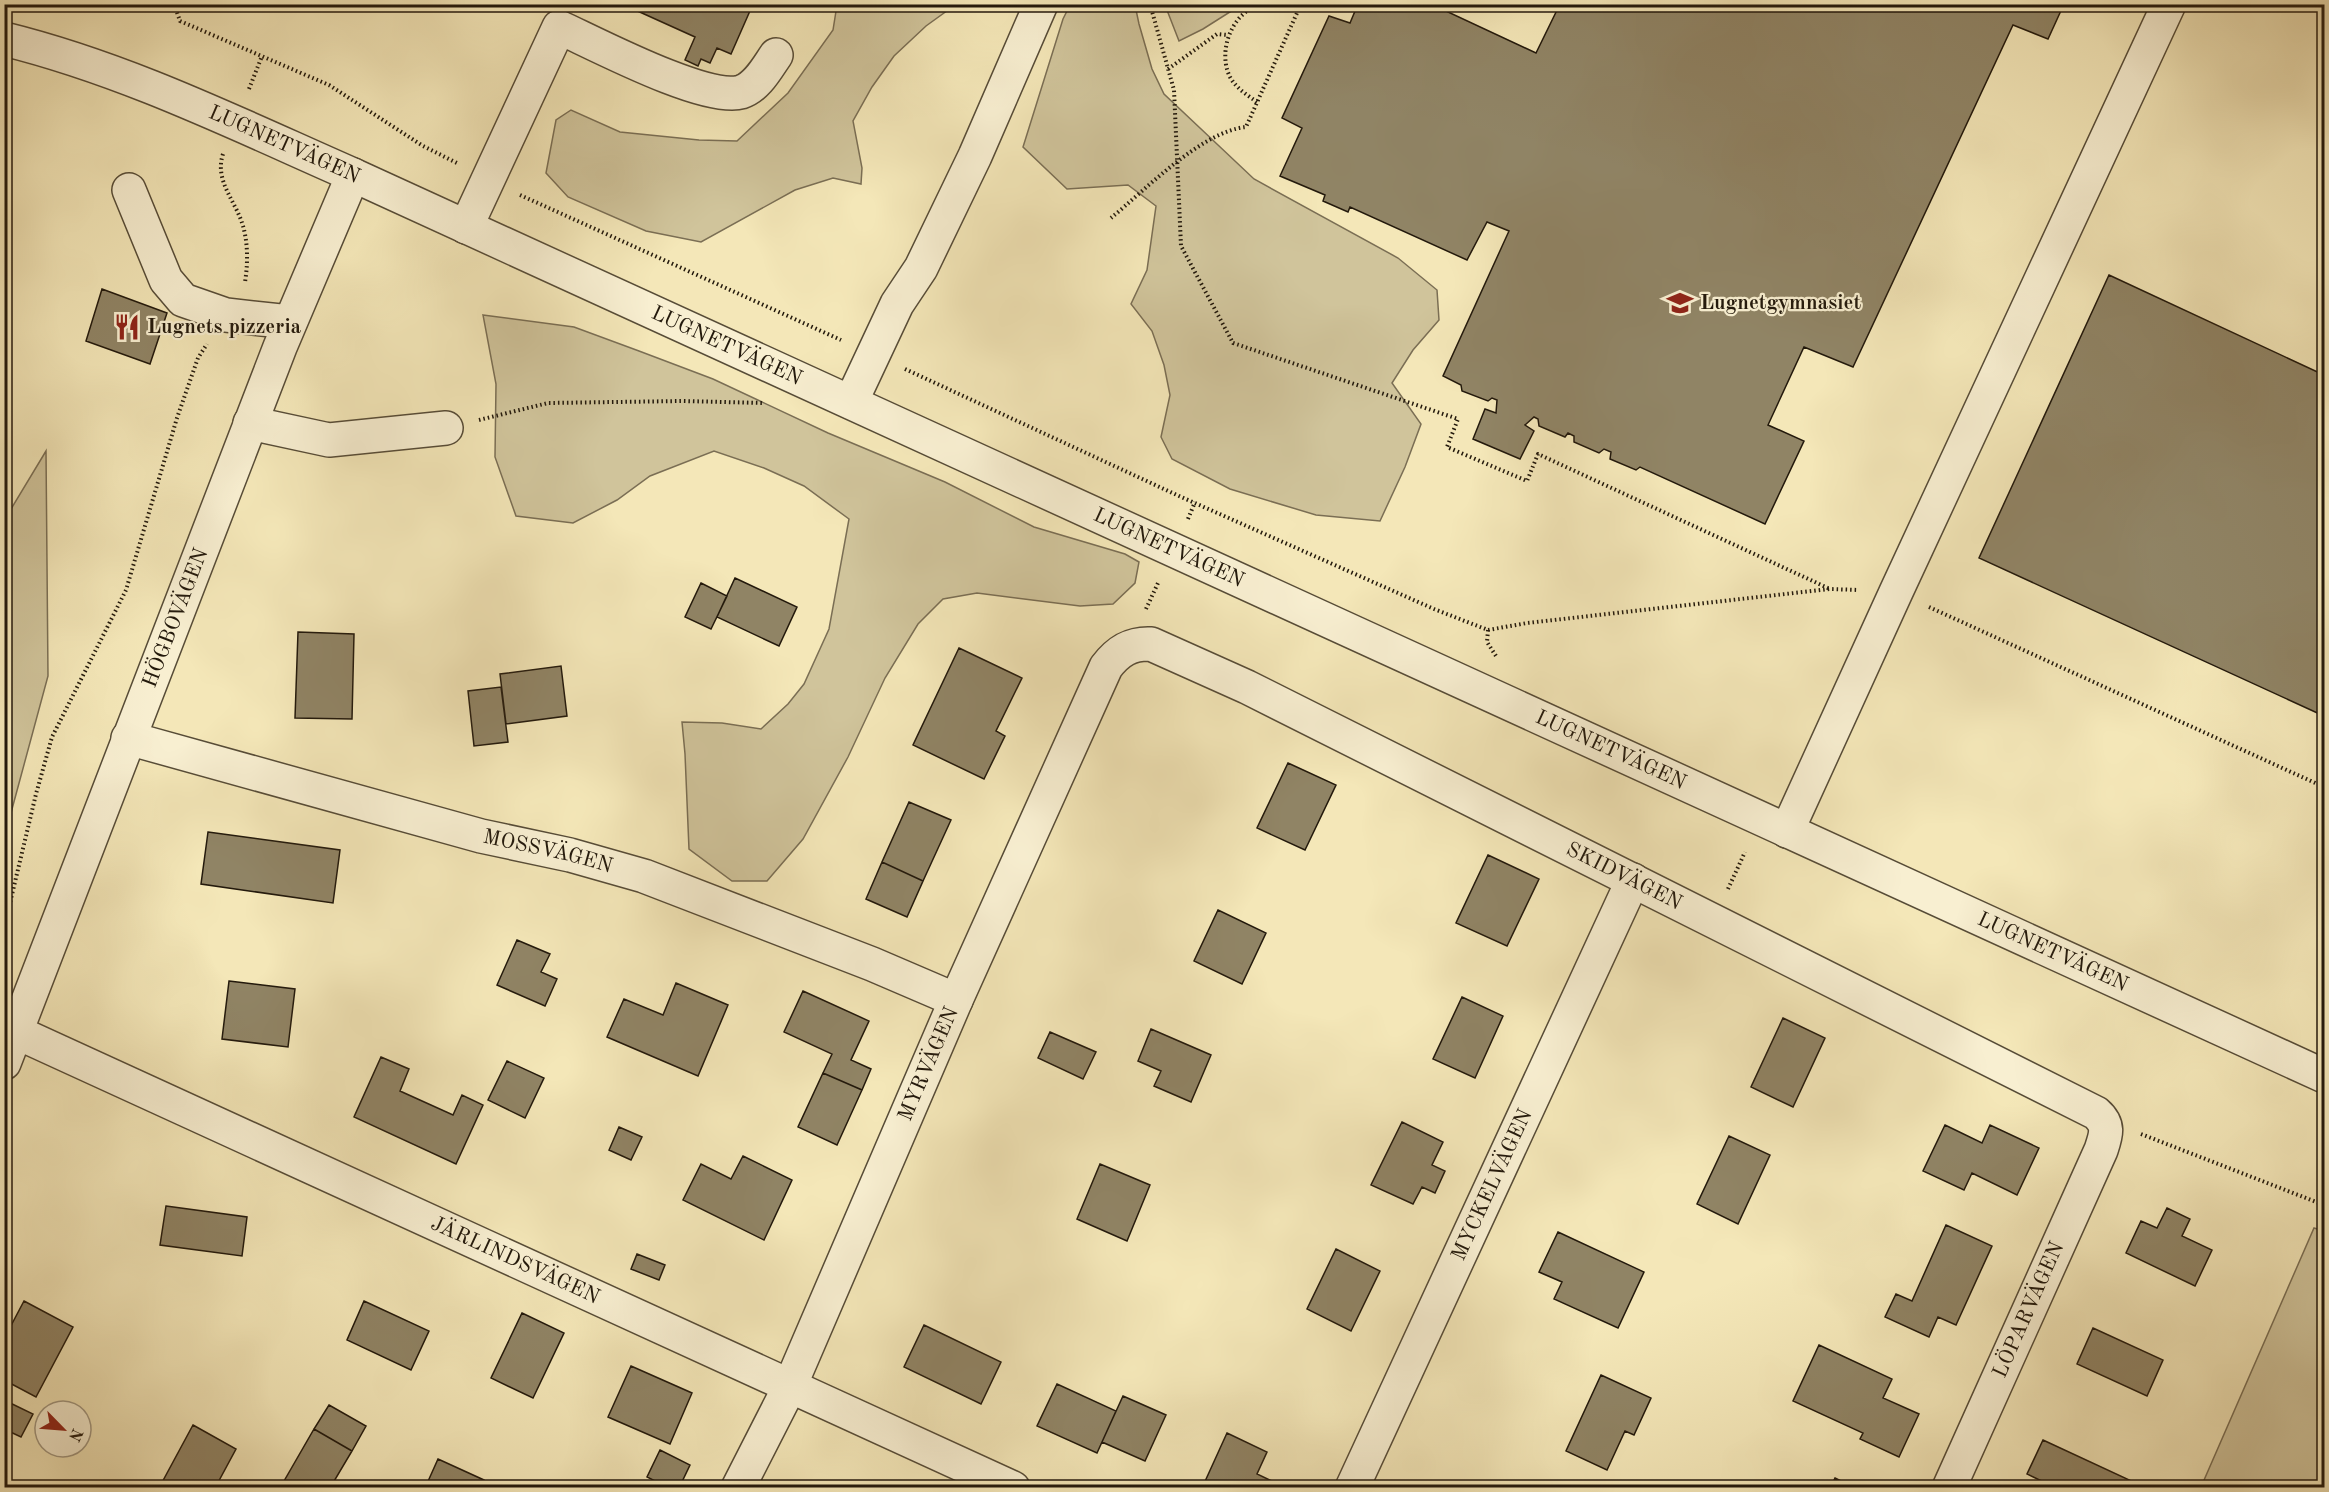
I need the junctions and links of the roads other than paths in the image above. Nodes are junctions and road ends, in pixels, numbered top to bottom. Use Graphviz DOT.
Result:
graph roads {
  1 [pos="1041,4"];
  2 [pos="2169,4"];
  3 [pos="4,39"];
  4 [pos="776,56"];
  5 [pos="353,175"];
  6 [pos="129,190"];
  7 [pos="466,227"];
  8 [pos="291,322"];
  9 [pos="850,402"];
  10 [pos="250,423"];
  11 [pos="446,429"];
  12 [pos="1127,647"];
  13 [pos="128,738"];
  14 [pos="1774,825"];
  15 [pos="1633,880"];
  16 [pos="956,1000"];
  17 [pos="16,1032"];
  18 [pos="4,1063"];
  19 [pos="2325,1076"];
  20 [pos="2105,1126"];
  21 [pos="790,1386"];
  22 [pos="738,1488"];
  23 [pos="1013,1488"];
  24 [pos="1352,1488"];
  25 [pos="1949,1488"];
  1 -- 9 [label="street"];
  2 -- 14 [label="street"];
  3 -- 5 [label="street, LUGNETVÄGEN"];
  4 -- 7 [label="street"];
  5 -- 7 [label="street, LUGNETVÄGEN"];
  5 -- 8 [label="street, HÖGBOVÄGEN"];
  6 -- 8 [label="street"];
  7 -- 9 [label="street, LUGNETVÄGEN"];
  8 -- 10 [label="street, HÖGBOVÄGEN"];
  9 -- 14 [label="street, LUGNETVÄGEN"];
  10 -- 11 [label="street"];
  10 -- 13 [label="street, HÖGBOVÄGEN"];
  12 -- 15 [label="street, SKIDVÄGEN"];
  12 -- 16 [label="street, MYRVÄGEN"];
  13 -- 16 [label="street, MOSSVÄGEN"];
  13 -- 17 [label="street, HÖGBOVÄGEN"];
  14 -- 19 [label="street, LUGNETVÄGEN"];
  15 -- 20 [label="street, SKIDVÄGEN"];
  15 -- 24 [label="street, MYCKELVÄGEN"];
  16 -- 21 [label="street, MYRVÄGEN"];
  17 -- 18 [label="street, HÖGBOVÄGEN"];
  17 -- 21 [label="street, JÄRLINDSVÄGEN"];
  20 -- 25 [label="street, LÖPARVÄGEN"];
  21 -- 22 [label="street, MYRVÄGEN"];
  21 -- 23 [label="street, JÄRLINDSVÄGEN"];
}
